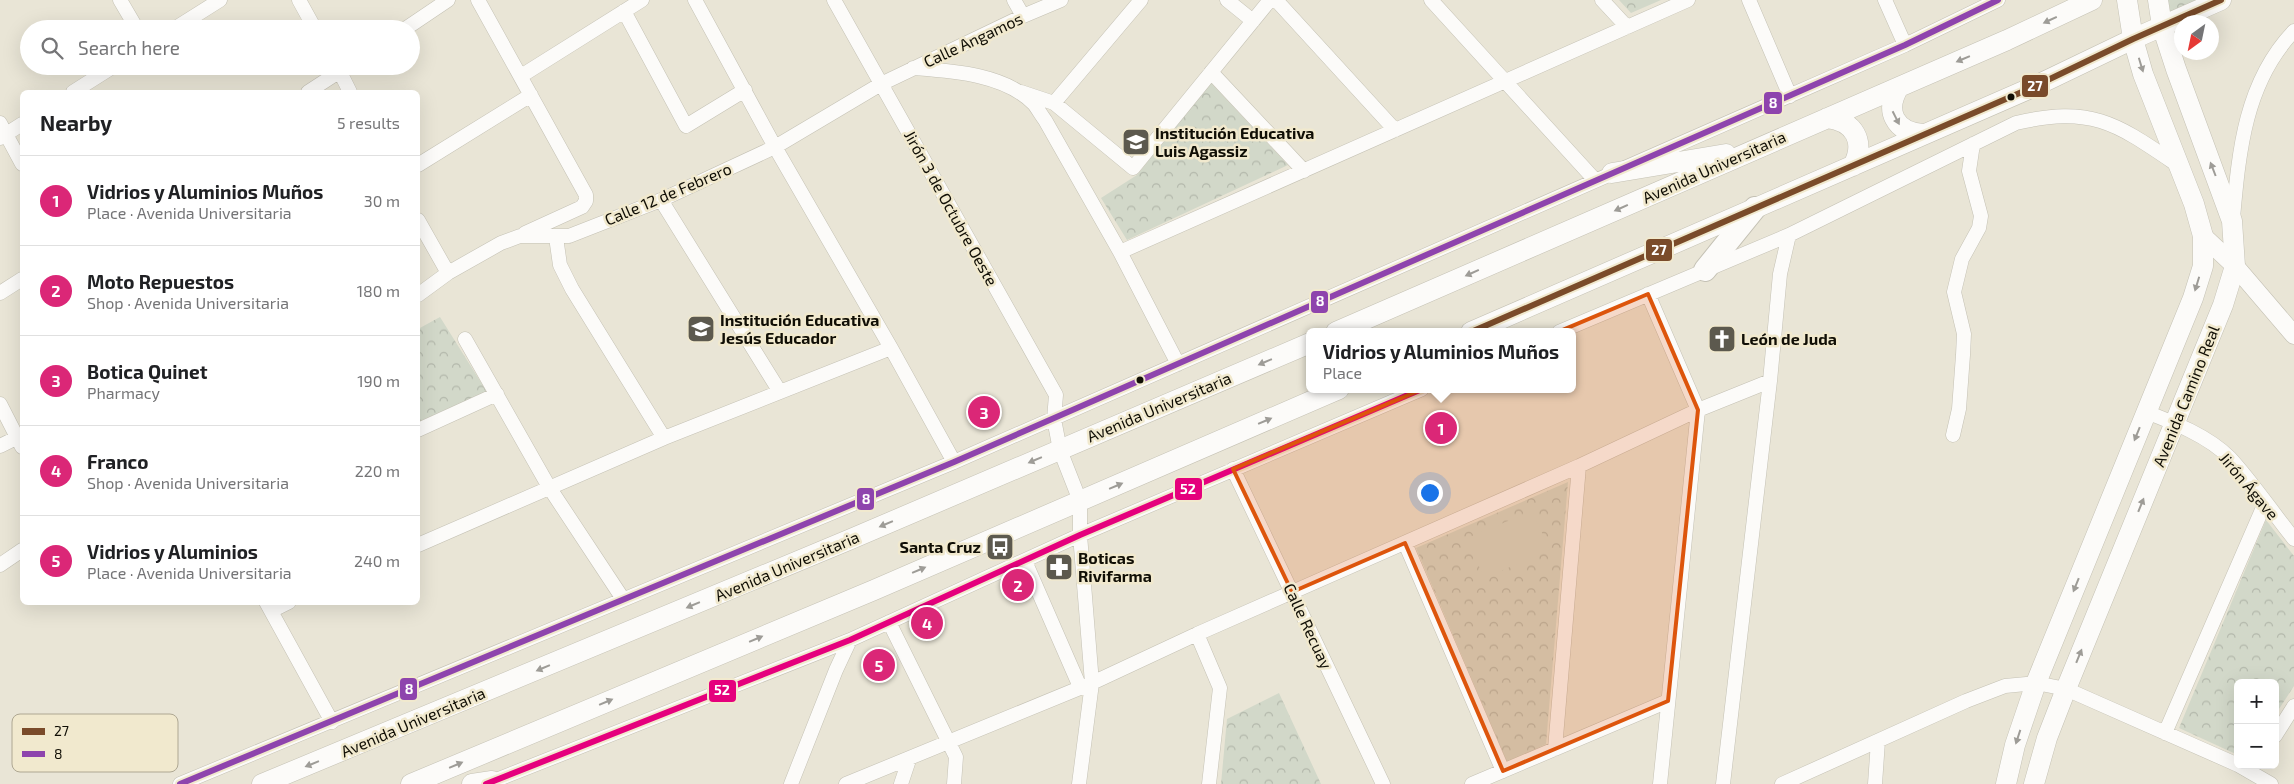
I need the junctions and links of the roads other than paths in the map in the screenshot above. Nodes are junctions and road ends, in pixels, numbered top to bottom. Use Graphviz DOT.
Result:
graph roads {
  1 [pos="120,0"];
  2 [pos="220,0"];
  3 [pos="299,0"];
  4 [pos="448,0"];
  5 [pos="478,0"];
  6 [pos="642,0"];
  7 [pos="695,0"];
  8 [pos="834,0"];
  9 [pos="1014,0"];
  10 [pos="1061,0"];
  11 [pos="1141,0"];
  12 [pos="1227,0"];
  13 [pos="1270,0"];
  14 [pos="1276,0"];
  15 [pos="1431,0"];
  16 [pos="1602,0"];
  17 [pos="1688,0"];
  18 [pos="1749,0"];
  19 [pos="1885,0"];
  20 [pos="1998,0"];
  21 [pos="2092,0"];
  22 [pos="2127,0"];
  23 [pos="2158,0"];
  24 [pos="2221,0"];
  25 [pos="624,11"];
  26 [pos="1023,16"];
  27 [pos="132,20"];
  28 [pos="188,20"];
  29 [pos="310,20"];
  30 [pos="418,20"];
  31 [pos="1253,22"];
  32 [pos="2162,26"];
  33 [pos="1627,27"];
  34 [pos="2294,31"];
  35 [pos="2133,39"];
  36 [pos="1905,45"];
  37 [pos="912,68"];
  38 [pos="1211,72"];
  39 [pos="100,75"];
  40 [pos="331,75"];
  41 [pos="344,75"];
  42 [pos="521,76"];
  43 [pos="1505,81"];
  44 [pos="881,84"];
  45 [pos="1899,87"];
  46 [pos="76,90"];
  47 [pos="311,90"];
  48 [pos="349,90"];
  49 [pos="745,90"];
  50 [pos="1015,91"];
  51 [pos="531,95"];
  52 [pos="1790,96"];
  53 [pos="1054,103"];
  54 [pos="1827,118"];
  55 [pos="20,125"];
  56 [pos="1395,130"];
  57 [pos="2,132"];
  58 [pos="1923,134"];
  59 [pos="1973,144"];
  60 [pos="775,147"];
  61 [pos="1755,150"];
  62 [pos="20,161"];
  63 [pos="420,164"];
  64 [pos="1853,166"];
  65 [pos="2180,167"];
  66 [pos="1304,171"];
  67 [pos="1603,176"];
  68 [pos="661,200"];
  69 [pos="1755,208"];
  70 [pos="2232,221"];
  71 [pos="420,224"];
  72 [pos="1789,235"];
  73 [pos="520,236"];
  74 [pos="2203,236"];
  75 [pos="556,237"];
  76 [pos="1120,252"];
  77 [pos="2235,266"];
  78 [pos="1705,270"];
  79 [pos="448,273"];
  80 [pos="20,280"];
  81 [pos="0,292"];
  82 [pos="420,294"];
  83 [pos="1648,294"];
  84 [pos="1345,328"];
  85 [pos="1480,328"];
  86 [pos="1568,328"];
  87 [pos="2294,335"];
  88 [pos="465,339"];
  89 [pos="1306,345"];
  90 [pos="891,348"];
  91 [pos="1178,364"];
  92 [pos="1770,381"];
  93 [pos="780,392"];
  94 [pos="1330,393"];
  95 [pos="1413,393"];
  96 [pos="497,394"];
  97 [pos="0,404"];
  98 [pos="1698,410"];
  99 [pos="2146,412"];
  100 [pos="1054,419"];
  101 [pos="2175,423"];
  102 [pos="420,429"];
  103 [pos="1953,435"];
  104 [pos="20,438"];
  105 [pos="664,438"];
  106 [pos="20,440"];
  107 [pos="0,446"];
  108 [pos="1060,450"];
  109 [pos="954,462"];
  110 [pos="1579,466"];
  111 [pos="1233,469"];
  112 [pos="549,487"];
  113 [pos="1080,501"];
  114 [pos="2265,503"];
  115 [pos="1080,535"];
  116 [pos="2294,539"];
  117 [pos="1406,542"];
  118 [pos="420,544"];
  119 [pos="20,551"];
  120 [pos="1024,561"];
  121 [pos="0,565"];
  122 [pos="1292,592"];
  123 [pos="623,599"];
  124 [pos="268,607"];
  125 [pos="889,622"];
  126 [pos="1197,634"];
  127 [pos="850,640"];
  128 [pos="2036,683"];
  129 [pos="1086,685"];
  130 [pos="2066,689"];
  131 [pos="1668,701"];
  132 [pos="2294,706"];
  133 [pos="332,722"];
  134 [pos="2279,730"];
  135 [pos="2165,733"];
  136 [pos="1878,741"];
  137 [pos="948,742"];
  138 [pos="1555,749"];
  139 [pos="909,760"];
  140 [pos="2234,763"];
  141 [pos="2254,769"];
  142 [pos="2256,769"];
  143 [pos="1503,771"];
  144 [pos="483,783"];
  145 [pos="180,784"];
  146 [pos="262,784"];
  147 [pos="411,784"];
  148 [pos="791,784"];
  149 [pos="846,784"];
  150 [pos="901,784"];
  151 [pos="954,784"];
  152 [pos="1079,784"];
  153 [pos="1209,784"];
  154 [pos="1383,784"];
  155 [pos="1472,784"];
  156 [pos="1660,784"];
  157 [pos="1723,784"];
  158 [pos="1782,784"];
  159 [pos="1875,784"];
  160 [pos="2006,784"];
  161 [pos="2034,784"];
  162 [pos="2245,784"];
  163 [pos="2271,784"];
  1 -- 27 [label="street"];
  2 -- 28 [label="street"];
  3 -- 29 [label="street"];
  4 -- 30 [label="street"];
  5 -- 42 [label="street"];
  6 -- 25 [label="street"];
  7 -- 49 [label="street"];
  8 -- 44 [label="street, Jirón 3 de Octubre Oeste"];
  9 -- 26 [label="street"];
  10 -- 26 [label="street, Calle Angamos"];
  11 -- 53 [label="street"];
  12 -- 31 [label="street"];
  13 -- 31 [label="street"];
  14 -- 56 [label="street"];
  15 -- 43 [label="street"];
  16 -- 33 [label="street"];
  17 -- 33 [label="street"];
  18 -- 52 [label="street"];
  19 -- 36 [label="street"];
  20 -- 36 [label="street, Avenida Universitaria"];
  21 -- 45 [label="main road, Avenida Universitaria, one-way"];
  22 -- 35 [label="main road, Avenida Camino Real"];
  23 -- 32 [label="main road, Avenida Camino Real"];
  24 -- 32 [label="main road"];
  25 -- 42 [label="street"];
  25 -- 49 [label="street"];
  26 -- 37 [label="street, Calle Angamos"];
  31 -- 38 [label="street"];
  32 -- 35 [label="main road"];
  70 -- 32 [label="main road, Avenida Camino Real, one-way"];
  33 -- 43 [label="street"];
  34 -- 70 [label="street"];
  35 -- 58 [label="main road"];
  35 -- 65 [label="main road, Avenida Camino Real, one-way"];
  36 -- 52 [label="street, Avenida Universitaria"];
  37 -- 44 [label="street, Calle 12 de Febrero"];
  37 -- 50 [label="street"];
  38 -- 53 [label="street"];
  38 -- 66 [label="street"];
  39 -- 46 [label="street"];
  40 -- 47 [label="street"];
  41 -- 48 [label="street"];
  42 -- 51 [label="street"];
  43 -- 56 [label="street"];
  43 -- 67 [label="street"];
  44 -- 60 [label="street, Calle 12 de Febrero"];
  44 -- 100 [label="street, Jirón 3 de Octubre Oeste"];
  45 -- 54 [label="main road, Avenida Universitaria"];
  45 -- 58 [label="main road, one-way"];
  49 -- 60 [label="street"];
  50 -- 53 [label="street"];
  50 -- 76 [label="street"];
  51 -- 63 [label="street"];
  51 -- 73 [label="street"];
  52 -- 67 [label="street, Avenida Universitaria"];
  54 -- 61 [label="main road, Avenida Universitaria"];
  54 -- 64 [label="main road"];
  55 -- 57 [label="street"];
  56 -- 66 [label="street"];
  57 -- 62 [label="street"];
  58 -- 64 [label="main road"];
  59 -- 65 [label="street"];
  59 -- 72 [label="street"];
  59 -- 103 [label="street"];
  60 -- 68 [label="street, Calle 12 de Febrero"];
  60 -- 90 [label="street"];
  61 -- 67 [label="main road"];
  61 -- 84 [label="main road, Avenida Universitaria, one-way"];
  64 -- 69 [label="main road"];
  65 -- 74 [label="main road, Avenida Camino Real"];
  66 -- 76 [label="street"];
  67 -- 91 [label="street, Avenida Universitaria"];
  68 -- 75 [label="street, Calle 12 de Febrero"];
  68 -- 93 [label="street"];
  69 -- 78 [label="main road"];
  69 -- 85 [label="main road"];
  70 -- 77 [label="main road, Avenida Camino Real"];
  71 -- 79 [label="street"];
  72 -- 78 [label="street"];
  72 -- 92 [label="street"];
  73 -- 75 [label="street, Calle 12 de Febrero"];
  73 -- 79 [label="street, Calle 12 de Febrero"];
  74 -- 77 [label="street"];
  74 -- 99 [label="main road, Avenida Camino Real, one-way"];
  75 -- 105 [label="street"];
  76 -- 91 [label="street"];
  77 -- 87 [label="street"];
  77 -- 101 [label="main road, Avenida Camino Real"];
  78 -- 83 [label="street"];
  79 -- 82 [label="street, Calle 12 de Febrero"];
  80 -- 81 [label="street"];
  83 -- 86 [label="street"];
  83 -- 98 [label="street"];
  88 -- 96 [label="street"];
  89 -- 108 [label="main road, Avenida Universitaria, one-way"];
  90 -- 93 [label="street"];
  90 -- 109 [label="street"];
  91 -- 100 [label="street, Avenida Universitaria"];
  92 -- 98 [label="street"];
  92 -- 157 [label="street"];
  93 -- 105 [label="street"];
  113 -- 94 [label="main road, one-way"];
  95 -- 111 [label="street"];
  96 -- 102 [label="street"];
  96 -- 112 [label="street"];
  97 -- 104 [label="street"];
  98 -- 110 [label="street"];
  98 -- 131 [label="street"];
  99 -- 101 [label="street, Jirón Ágave"];
  99 -- 128 [label="main road, Avenida Camino Real, one-way"];
  100 -- 108 [label="street, Jirón 3 de Octubre Oeste"];
  100 -- 109 [label="street, Avenida Universitaria"];
  101 -- 114 [label="street, Jirón Ágave"];
  130 -- 101 [label="main road, Avenida Camino Real, one-way"];
  105 -- 112 [label="street"];
  106 -- 107 [label="street"];
  108 -- 113 [label="street, Jirón 3 de Octubre Oeste"];
  108 -- 146 [label="main road, Avenida Universitaria, one-way"];
  109 -- 123 [label="street, Avenida Universitaria"];
  110 -- 117 [label="street"];
  110 -- 138 [label="street"];
  111 -- 115 [label="street"];
  111 -- 122 [label="street, Calle Recuay"];
  112 -- 118 [label="street"];
  112 -- 123 [label="street"];
  113 -- 115 [label="street"];
  147 -- 113 [label="main road, one-way"];
  114 -- 116 [label="street, Jirón Ágave"];
  114 -- 135 [label="street"];
  115 -- 120 [label="street"];
  115 -- 129 [label="street"];
  117 -- 122 [label="street"];
  117 -- 143 [label="street"];
  119 -- 121 [label="street"];
  120 -- 125 [label="street"];
  120 -- 129 [label="street"];
  122 -- 126 [label="street"];
  122 -- 154 [label="street, Calle Recuay"];
  123 -- 133 [label="street, Avenida Universitaria"];
  124 -- 133 [label="street"];
  125 -- 127 [label="street"];
  125 -- 137 [label="street"];
  126 -- 129 [label="street"];
  126 -- 153 [label="street"];
  127 -- 144 [label="street"];
  127 -- 148 [label="street"];
  128 -- 130 [label="street"];
  128 -- 136 [label="street"];
  128 -- 160 [label="main road, Avenida Camino Real, one-way"];
  129 -- 137 [label="street"];
  129 -- 152 [label="street"];
  130 -- 135 [label="street"];
  130 -- 161 [label="main road, Avenida Camino Real"];
  131 -- 138 [label="street"];
  131 -- 156 [label="street"];
  132 -- 134 [label="street"];
  133 -- 145 [label="street, Avenida Universitaria"];
  135 -- 140 [label="street"];
  136 -- 158 [label="street"];
  136 -- 159 [label="street"];
  137 -- 139 [label="street"];
  137 -- 151 [label="street"];
  138 -- 143 [label="street"];
  139 -- 149 [label="street"];
  139 -- 150 [label="street"];
  141 -- 162 [label="street"];
  142 -- 163 [label="street"];
  143 -- 155 [label="street"];
}
